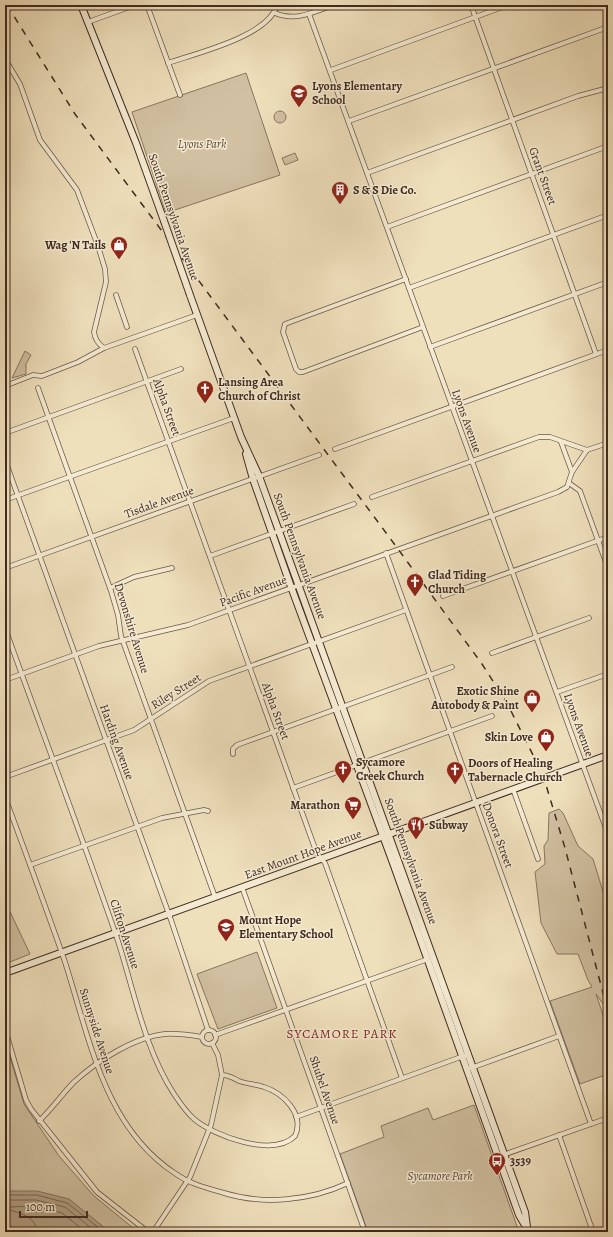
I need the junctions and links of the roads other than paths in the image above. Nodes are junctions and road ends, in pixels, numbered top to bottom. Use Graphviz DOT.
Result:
graph roads {
  1 [pos="81,5"];
  2 [pos="134,5"];
  3 [pos="147,5"];
  4 [pos="277,5"];
  5 [pos="334,5"];
  6 [pos="470,5"];
  7 [pos="508,5"];
  8 [pos="275,13"];
  9 [pos="309,14"];
  10 [pos="475,17"];
  11 [pos="88,22"];
  12 [pos="608,27"];
  13 [pos="5,59"];
  14 [pos="168,63"];
  15 [pos="493,68"];
  16 [pos="331,70"];
  17 [pos="608,88"];
  18 [pos="180,95"];
  19 [pos="512,120"];
  20 [pos="349,121"];
  21 [pos="608,146"];
  22 [pos="367,173"];
  23 [pos="531,174"];
  24 [pos="608,215"];
  25 [pos="387,227"];
  26 [pos="554,234"];
  27 [pos="406,279"];
  28 [pos="608,282"];
  29 [pos="409,288"];
  30 [pos="116,295"];
  31 [pos="575,295"];
  32 [pos="197,315"];
  33 [pos="127,327"];
  34 [pos="423,327"];
  35 [pos="430,347"];
  36 [pos="104,348"];
  37 [pos="135,349"];
  38 [pos="608,350"];
  39 [pos="596,354"];
  40 [pos="181,369"];
  41 [pos="147,382"];
  42 [pos="5,386"];
  43 [pos="38,388"];
  44 [pos="452,407"];
  45 [pos="48,417"];
  46 [pos="234,418"];
  47 [pos="5,433"];
  48 [pos="241,438"];
  49 [pos="169,442"];
  50 [pos="561,442"];
  51 [pos="608,443"];
  52 [pos="335,449"];
  53 [pos="587,450"];
  54 [pos="319,455"];
  55 [pos="5,460"];
  56 [pos="472,461"];
  57 [pos="572,472"];
  58 [pos="260,476"];
  59 [pos="70,477"];
  60 [pos="253,478"];
  61 [pos="570,482"];
  62 [pos="18,496"];
  63 [pos="372,497"];
  64 [pos="5,500"];
  65 [pos="190,501"];
  66 [pos="354,504"];
  67 [pos="492,515"];
  68 [pos="279,531"];
  69 [pos="272,533"];
  70 [pos="91,537"];
  71 [pos="608,537"];
  72 [pos="598,541"];
  73 [pos="386,554"];
  74 [pos="39,556"];
  75 [pos="210,556"];
  76 [pos="5,568"];
  77 [pos="172,568"];
  78 [pos="608,568"];
  79 [pos="512,572"];
  80 [pos="298,585"];
  81 [pos="291,587"];
  82 [pos="110,588"];
  83 [pos="443,596"];
  84 [pos="229,610"];
  85 [pos="406,610"];
  86 [pos="589,618"];
  87 [pos="5,628"];
  88 [pos="536,637"];
  89 [pos="122,640"];
  90 [pos="319,641"];
  91 [pos="312,644"];
  92 [pos="492,653"];
  93 [pos="75,654"];
  94 [pos="249,667"];
  95 [pos="452,667"];
  96 [pos="22,674"];
  97 [pos="608,674"];
  98 [pos="430,675"];
  99 [pos="5,680"];
  100 [pos="557,692"];
  101 [pos="343,706"];
  102 [pos="336,708"];
  103 [pos="492,716"];
  104 [pos="151,719"];
  105 [pos="450,731"];
  106 [pos="273,732"];
  107 [pos="106,740"];
  108 [pos="233,754"];
  109 [pos="608,755"];
  110 [pos="52,760"];
  111 [pos="362,762"];
  112 [pos="583,764"];
  113 [pos="356,765"];
  114 [pos="5,777"];
  115 [pos="293,788"];
  116 [pos="513,789"];
  117 [pos="5,797"];
  118 [pos="476,803"];
  119 [pos="208,811"];
  120 [pos="185,814"];
  121 [pos="137,826"];
  122 [pos="390,834"];
  123 [pos="608,834"];
  124 [pos="383,836"];
  125 [pos="83,846"];
  126 [pos="321,859"];
  127 [pos="538,859"];
  128 [pos="30,865"];
  129 [pos="242,887"];
  130 [pos="215,897"];
  131 [pos="168,914"];
  132 [pos="115,933"];
  133 [pos="61,953"];
  134 [pos="434,957"];
  135 [pos="427,959"];
  136 [pos="5,973"];
  137 [pos="367,981"];
  138 [pos="286,1010"];
  139 [pos="5,1029"];
  140 [pos="208,1030"];
  141 [pos="215,1035"];
  142 [pos="559,1036"];
  143 [pos="202,1037"];
  144 [pos="148,1038"];
  145 [pos="212,1043"];
  146 [pos="469,1054"];
  147 [pos="462,1057"];
  148 [pos="96,1065"];
  149 [pos="474,1068"];
  150 [pos="467,1070"];
  151 [pos="222,1075"];
  152 [pos="402,1078"];
  153 [pos="320,1107"];
  154 [pos="296,1117"];
  155 [pos="608,1118"];
  156 [pos="39,1121"];
  157 [pos="591,1124"];
  158 [pos="209,1129"];
  159 [pos="558,1135"];
  160 [pos="501,1155"];
  161 [pos="188,1181"];
  162 [pos="348,1184"];
  163 [pos="528,1229"];
  164 [pos="148,1232"];
  165 [pos="154,1232"];
  166 [pos="365,1232"];
  167 [pos="593,1232"];
  1 -- 11 [label="main road, South Pennsylvania Avenue"];
  2 -- 11 [label="street"];
  3 -- 14 [label="street"];
  4 -- 8 [label="street"];
  5 -- 9 [label="street"];
  6 -- 10 [label="street, Grant Street"];
  7 -- 10 [label="street"];
  8 -- 9 [label="street"];
  8 -- 14 [label="street"];
  9 -- 16 [label="street, Lyons Avenue"];
  10 -- 15 [label="street, Grant Street"];
  10 -- 16 [label="street"];
  11 -- 32 [label="main road, South Pennsylvania Avenue, bridge"];
  12 -- 15 [label="street"];
  13 -- 36 [label="street"];
  14 -- 18 [label="street"];
  15 -- 19 [label="street, Grant Street"];
  15 -- 20 [label="street"];
  16 -- 20 [label="street, Lyons Avenue"];
  17 -- 19 [label="street"];
  19 -- 22 [label="street"];
  19 -- 23 [label="street, Grant Street"];
  20 -- 22 [label="street, Lyons Avenue"];
  21 -- 23 [label="street"];
  22 -- 25 [label="street, Lyons Avenue"];
  23 -- 25 [label="street"];
  23 -- 26 [label="street, Grant Street"];
  24 -- 26 [label="street"];
  25 -- 27 [label="street, Lyons Avenue"];
  26 -- 29 [label="street"];
  26 -- 31 [label="street, Grant Street"];
  27 -- 29 [label="street, Lyons Avenue"];
  27 -- 34 [label="street"];
  28 -- 31 [label="street"];
  29 -- 34 [label="street, Lyons Avenue"];
  30 -- 33 [label="street"];
  31 -- 35 [label="street"];
  31 -- 39 [label="street, Grant Street"];
  32 -- 36 [label="street"];
  32 -- 46 [label="main road, South Pennsylvania Avenue"];
  34 -- 35 [label="street, Lyons Avenue"];
  35 -- 44 [label="street, Lyons Avenue"];
  36 -- 42 [label="street"];
  37 -- 41 [label="street, Alpha Street"];
  38 -- 39 [label="street"];
  39 -- 44 [label="street"];
  40 -- 41 [label="street"];
  41 -- 45 [label="street"];
  41 -- 49 [label="street, Alpha Street"];
  43 -- 45 [label="street, Devonshire Avenue"];
  44 -- 52 [label="street"];
  44 -- 56 [label="street, Lyons Avenue"];
  45 -- 47 [label="street"];
  45 -- 59 [label="street, Devonshire Avenue"];
  46 -- 48 [label="main road, South Pennsylvania Avenue"];
  46 -- 49 [label="street"];
  48 -- 58 [label="main road, South Pennsylvania Avenue"];
  48 -- 60 [label="main road, South Pennsylvania Avenue"];
  49 -- 59 [label="street"];
  49 -- 65 [label="street, Alpha Street"];
  50 -- 53 [label="street"];
  50 -- 56 [label="street"];
  50 -- 57 [label="street"];
  51 -- 53 [label="street"];
  53 -- 57 [label="street"];
  54 -- 58 [label="street, Tisdale Avenue"];
  55 -- 62 [label="street, Harding Avenue"];
  56 -- 63 [label="street"];
  56 -- 67 [label="street, Lyons Avenue"];
  57 -- 61 [label="street"];
  58 -- 60 [label="street, Tisdale Avenue"];
  58 -- 68 [label="main road, South Pennsylvania Avenue"];
  59 -- 62 [label="street"];
  59 -- 70 [label="street, Devonshire Avenue"];
  60 -- 65 [label="street, Tisdale Avenue"];
  60 -- 69 [label="main road, South Pennsylvania Avenue"];
  61 -- 67 [label="street, Pacific Avenue"];
  61 -- 72 [label="street"];
  62 -- 64 [label="street"];
  62 -- 74 [label="street, Harding Avenue"];
  65 -- 70 [label="street, Tisdale Avenue"];
  65 -- 75 [label="street, Alpha Street"];
  66 -- 68 [label="street"];
  67 -- 73 [label="street, Pacific Avenue"];
  67 -- 79 [label="street, Lyons Avenue"];
  68 -- 69 [label="street"];
  68 -- 80 [label="main road, South Pennsylvania Avenue"];
  69 -- 75 [label="street"];
  69 -- 81 [label="main road, South Pennsylvania Avenue"];
  70 -- 74 [label="street, Tisdale Avenue"];
  70 -- 82 [label="street, Devonshire Avenue"];
  71 -- 72 [label="street"];
  72 -- 78 [label="street"];
  72 -- 79 [label="street"];
  73 -- 80 [label="street, Pacific Avenue"];
  73 -- 85 [label="street, Donora Street"];
  74 -- 76 [label="street, Tisdale Avenue"];
  74 -- 93 [label="street, Harding Avenue"];
  75 -- 84 [label="street, Alpha Street"];
  77 -- 82 [label="street"];
  79 -- 83 [label="street"];
  79 -- 88 [label="street, Lyons Avenue"];
  80 -- 81 [label="street, Pacific Avenue"];
  80 -- 90 [label="main road, South Pennsylvania Avenue"];
  81 -- 84 [label="street, Pacific Avenue"];
  81 -- 91 [label="main road, South Pennsylvania Avenue"];
  82 -- 89 [label="street, Devonshire Avenue"];
  84 -- 89 [label="street, Pacific Avenue"];
  84 -- 94 [label="street, Alpha Street"];
  85 -- 90 [label="street, Riley Street"];
  85 -- 98 [label="street, Donora Street"];
  86 -- 88 [label="street"];
  87 -- 96 [label="street, Clifton Avenue"];
  88 -- 92 [label="street"];
  88 -- 100 [label="street, Lyons Avenue"];
  89 -- 93 [label="street, Pacific Avenue"];
  89 -- 104 [label="street, Devonshire Avenue"];
  90 -- 91 [label="street, Riley Street"];
  90 -- 101 [label="main road, South Pennsylvania Avenue"];
  91 -- 94 [label="street, Riley Street"];
  91 -- 102 [label="main road, South Pennsylvania Avenue"];
  93 -- 96 [label="street, Pacific Avenue"];
  93 -- 107 [label="street, Harding Avenue"];
  94 -- 104 [label="street, Riley Street"];
  94 -- 106 [label="street, Alpha Street"];
  95 -- 98 [label="street"];
  96 -- 99 [label="street, Pacific Avenue"];
  96 -- 110 [label="street, Clifton Avenue"];
  97 -- 100 [label="street"];
  98 -- 101 [label="street"];
  98 -- 105 [label="street, Donora Street"];
  100 -- 112 [label="street, Lyons Avenue"];
  101 -- 102 [label="street"];
  101 -- 111 [label="main road, South Pennsylvania Avenue"];
  102 -- 106 [label="street"];
  102 -- 113 [label="main road, South Pennsylvania Avenue"];
  103 -- 105 [label="street"];
  104 -- 107 [label="street, Riley Street"];
  104 -- 120 [label="street, Devonshire Avenue"];
  105 -- 111 [label="street"];
  105 -- 118 [label="street, Donora Street"];
  106 -- 108 [label="street"];
  106 -- 115 [label="street, Alpha Street"];
  107 -- 110 [label="street, Riley Street"];
  107 -- 121 [label="street, Harding Avenue"];
  109 -- 112 [label="main road, East Mount Hope Avenue"];
  110 -- 114 [label="street, Riley Street"];
  110 -- 125 [label="street, Clifton Avenue"];
  111 -- 113 [label="street"];
  111 -- 122 [label="main road, South Pennsylvania Avenue"];
  112 -- 116 [label="main road, East Mount Hope Avenue"];
  112 -- 123 [label="street, Lyons Avenue"];
  113 -- 115 [label="street"];
  113 -- 124 [label="main road, South Pennsylvania Avenue"];
  115 -- 126 [label="street, Alpha Street"];
  116 -- 118 [label="main road, East Mount Hope Avenue"];
  116 -- 127 [label="street"];
  117 -- 128 [label="street, Sunnyside Avenue"];
  118 -- 122 [label="main road, East Mount Hope Avenue"];
  118 -- 142 [label="street, Donora Street"];
  119 -- 120 [label="street"];
  120 -- 121 [label="street"];
  120 -- 130 [label="street, Devonshire Avenue"];
  121 -- 125 [label="street"];
  121 -- 131 [label="street, Harding Avenue"];
  122 -- 124 [label="main road, East Mount Hope Avenue"];
  122 -- 134 [label="main road, South Pennsylvania Avenue"];
  124 -- 126 [label="main road, East Mount Hope Avenue"];
  124 -- 135 [label="main road, South Pennsylvania Avenue"];
  125 -- 128 [label="street"];
  125 -- 132 [label="street, Clifton Avenue"];
  126 -- 129 [label="main road, East Mount Hope Avenue"];
  126 -- 137 [label="street, Alpha Street"];
  128 -- 133 [label="street, Sunnyside Avenue"];
  129 -- 130 [label="main road, East Mount Hope Avenue"];
  129 -- 138 [label="street, Shubel Avenue"];
  130 -- 131 [label="main road, East Mount Hope Avenue"];
  131 -- 132 [label="main road, East Mount Hope Avenue"];
  131 -- 140 [label="street, Harding Avenue"];
  132 -- 133 [label="main road, East Mount Hope Avenue"];
  132 -- 144 [label="street, Clifton Avenue"];
  133 -- 136 [label="main road, East Mount Hope Avenue"];
  133 -- 148 [label="street, Sunnyside Avenue"];
  134 -- 135 [label="street"];
  134 -- 146 [label="main road, South Pennsylvania Avenue"];
  135 -- 137 [label="street"];
  135 -- 147 [label="main road, South Pennsylvania Avenue"];
  137 -- 138 [label="street"];
  137 -- 152 [label="street, Alpha Street"];
  138 -- 141 [label="street"];
  138 -- 153 [label="street, Shubel Avenue"];
  139 -- 156 [label="street"];
  140 -- 141 [label="street"];
  140 -- 143 [label="street"];
  141 -- 145 [label="street"];
  142 -- 149 [label="street"];
  142 -- 157 [label="street, Donora Street"];
  143 -- 144 [label="street"];
  143 -- 145 [label="street"];
  144 -- 148 [label="street"];
  144 -- 158 [label="street, Clifton Avenue"];
  145 -- 151 [label="street"];
  146 -- 147 [label="street"];
  146 -- 149 [label="main road, South Pennsylvania Avenue"];
  147 -- 150 [label="main road, South Pennsylvania Avenue"];
  147 -- 152 [label="street"];
  148 -- 156 [label="street"];
  148 -- 161 [label="street, Sunnyside Avenue"];
  149 -- 150 [label="street"];
  149 -- 160 [label="main road, South Pennsylvania Avenue"];
  150 -- 160 [label="main road, South Pennsylvania Avenue"];
  151 -- 154 [label="street"];
  151 -- 158 [label="street"];
  152 -- 153 [label="street"];
  153 -- 154 [label="street"];
  153 -- 162 [label="street, Shubel Avenue"];
  154 -- 158 [label="street, Clifton Avenue"];
  155 -- 157 [label="street"];
  156 -- 164 [label="street"];
  157 -- 159 [label="street"];
  158 -- 161 [label="street"];
  159 -- 160 [label="street"];
  159 -- 167 [label="street"];
  160 -- 163 [label="main road, South Pennsylvania Avenue"];
  161 -- 162 [label="street, Sunnyside Avenue"];
  161 -- 165 [label="street"];
  162 -- 166 [label="street, Shubel Avenue"];
}
